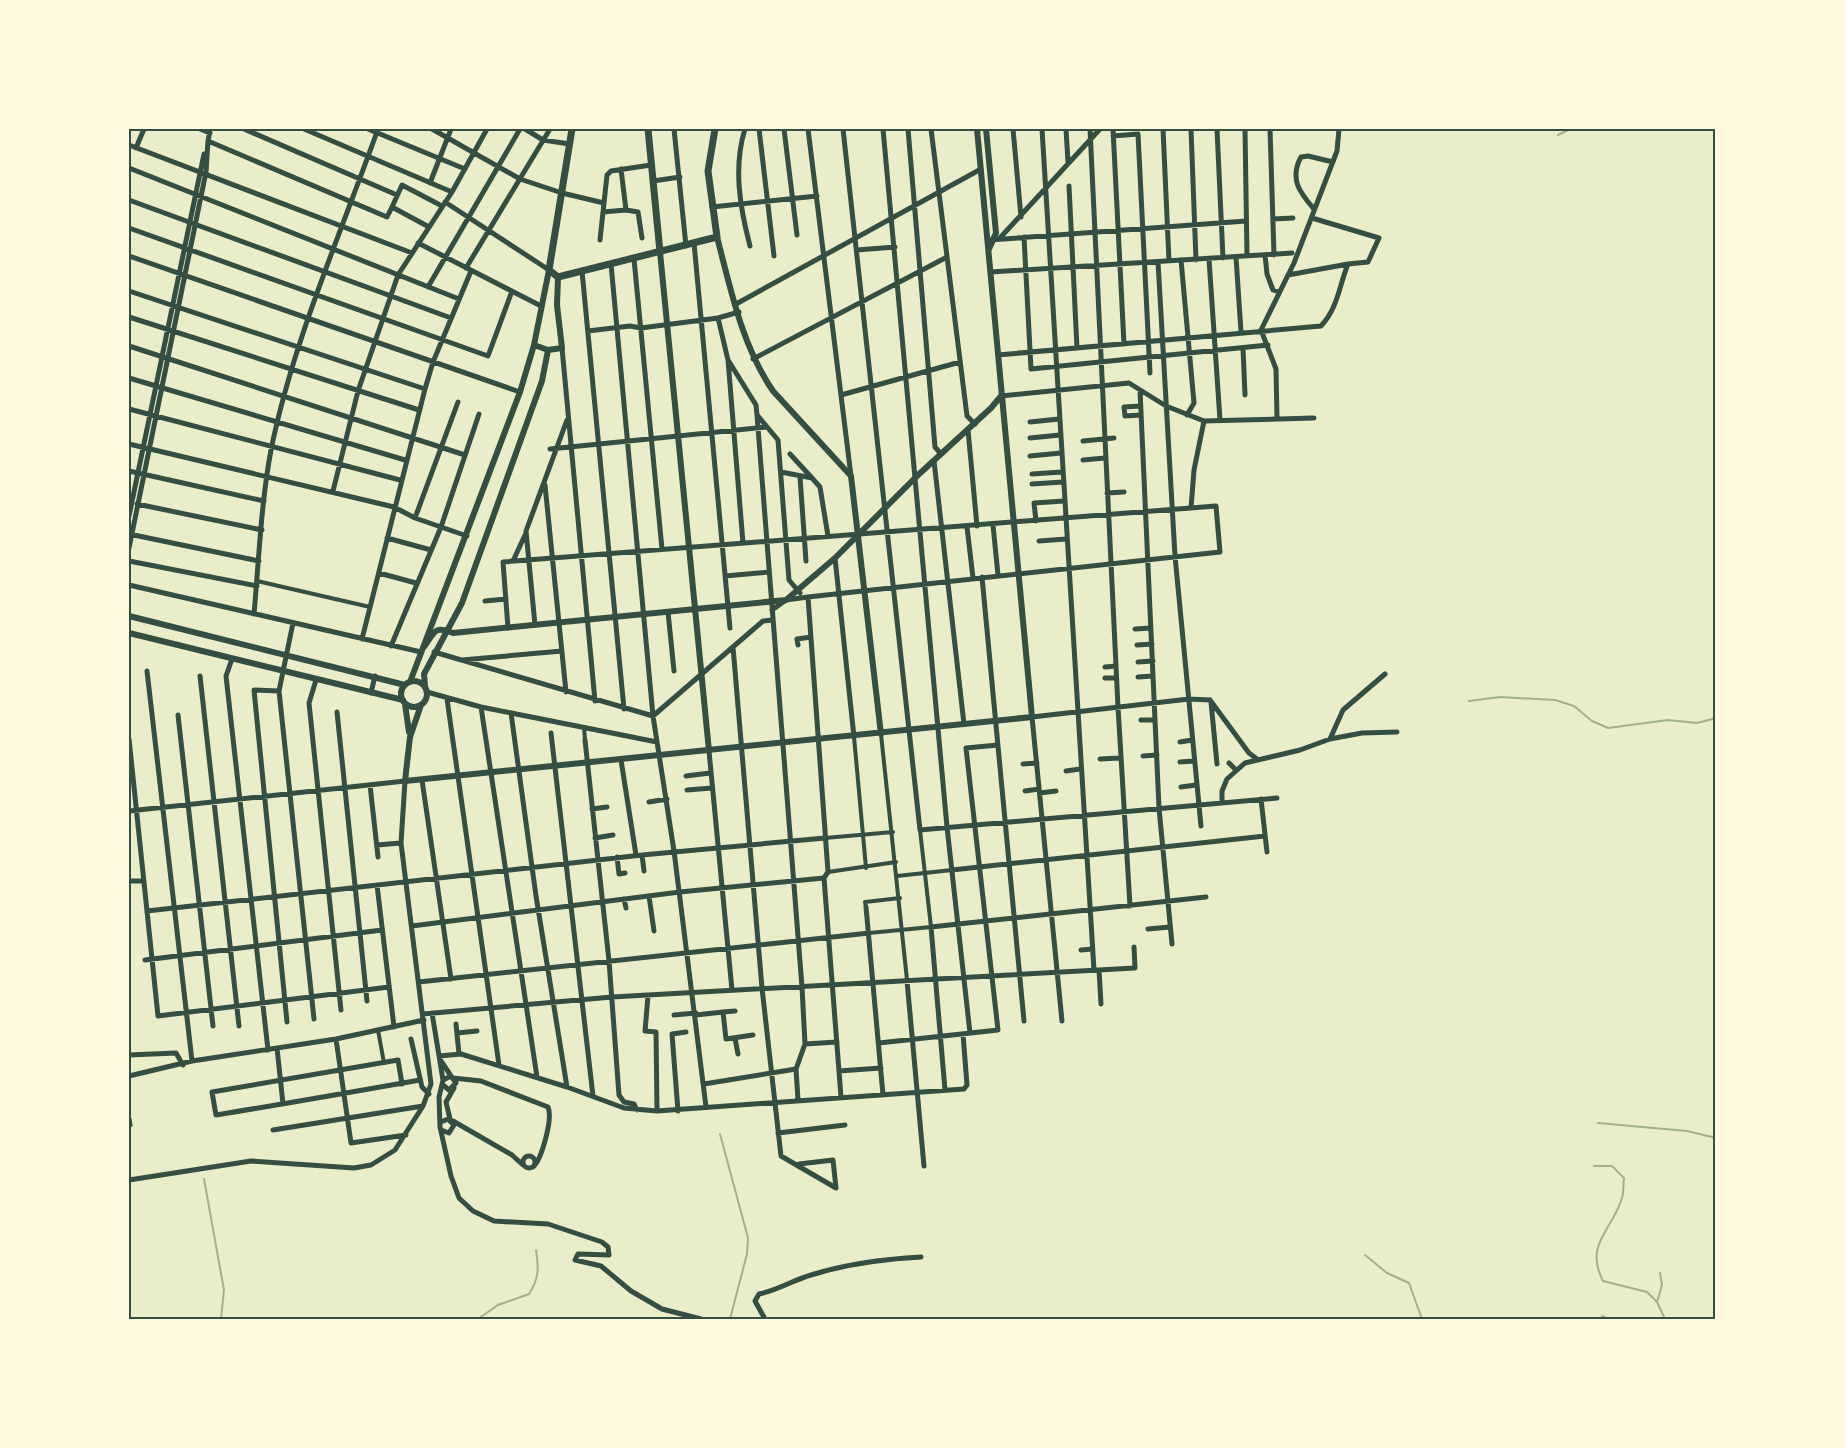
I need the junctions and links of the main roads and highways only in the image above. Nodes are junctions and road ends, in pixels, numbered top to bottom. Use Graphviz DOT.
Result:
graph roads {
  1 [pos="572,129"];
  2 [pos="648,129"];
  3 [pos="715,129"];
  4 [pos="660,252"];
  1 -- 4 [label="main road"];
  2 -- 4 [label="main road"];
  3 -- 4 [label="main road"];
}
